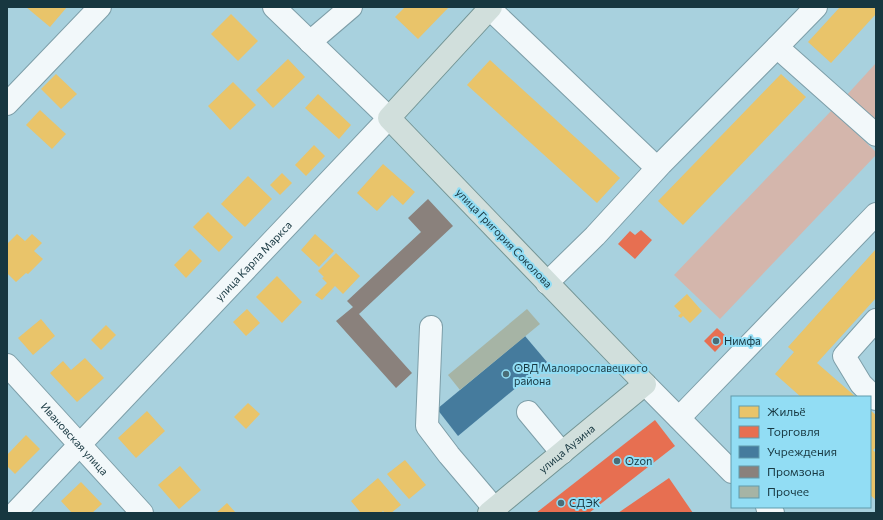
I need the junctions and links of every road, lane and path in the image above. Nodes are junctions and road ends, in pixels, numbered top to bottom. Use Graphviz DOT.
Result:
graph roads {
  1 [pos="100,7"];
  2 [pos="274,7"];
  3 [pos="351,7"];
  4 [pos="816,7"];
  5 [pos="490,8"];
  6 [pos="310,42"];
  7 [pos="777,47"];
  8 [pos="7,104"];
  9 [pos="389,118"];
  10 [pos="876,135"];
  11 [pos="658,168"];
  12 [pos="876,214"];
  13 [pos="548,283"];
  14 [pos="876,320"];
  15 [pos="431,327"];
  16 [pos="7,365"];
  17 [pos="645,384"];
  18 [pos="876,399"];
  19 [pos="528,412"];
  20 [pos="679,418"];
  21 [pos="79,445"];
  22 [pos="562,453"];
  23 [pos="731,471"];
  24 [pos="492,511"];
  25 [pos="15,513"];
  26 [pos="142,513"];
  1 -- 8 [label="street"];
  2 -- 6 [label="street, улица Григория Соколова"];
  3 -- 6 [label="street"];
  4 -- 7 [label="street"];
  5 -- 9 [label="main road, улица Карла Маркса"];
  5 -- 11 [label="street"];
  6 -- 9 [label="street, улица Григория Соколова"];
  7 -- 10 [label="street"];
  7 -- 11 [label="street"];
  9 -- 13 [label="main road, улица Григория Соколова"];
  9 -- 21 [label="street, улица Карла Маркса"];
  11 -- 13 [label="street"];
  12 -- 20 [label="street"];
  13 -- 17 [label="main road, улица Григория Соколова"];
  14 -- 18 [label="street"];
  15 -- 24 [label="street"];
  16 -- 21 [label="street, Ивановская улица"];
  17 -- 20 [label="street, улица Григория Соколова"];
  17 -- 22 [label="main road, улица Аузина"];
  19 -- 22 [label="street"];
  20 -- 23 [label="street, улица Григория Соколова"];
  21 -- 25 [label="street, улица Карла Маркса"];
  21 -- 26 [label="street, Ивановская улица"];
  22 -- 24 [label="main road, улица Аузина"];
}
